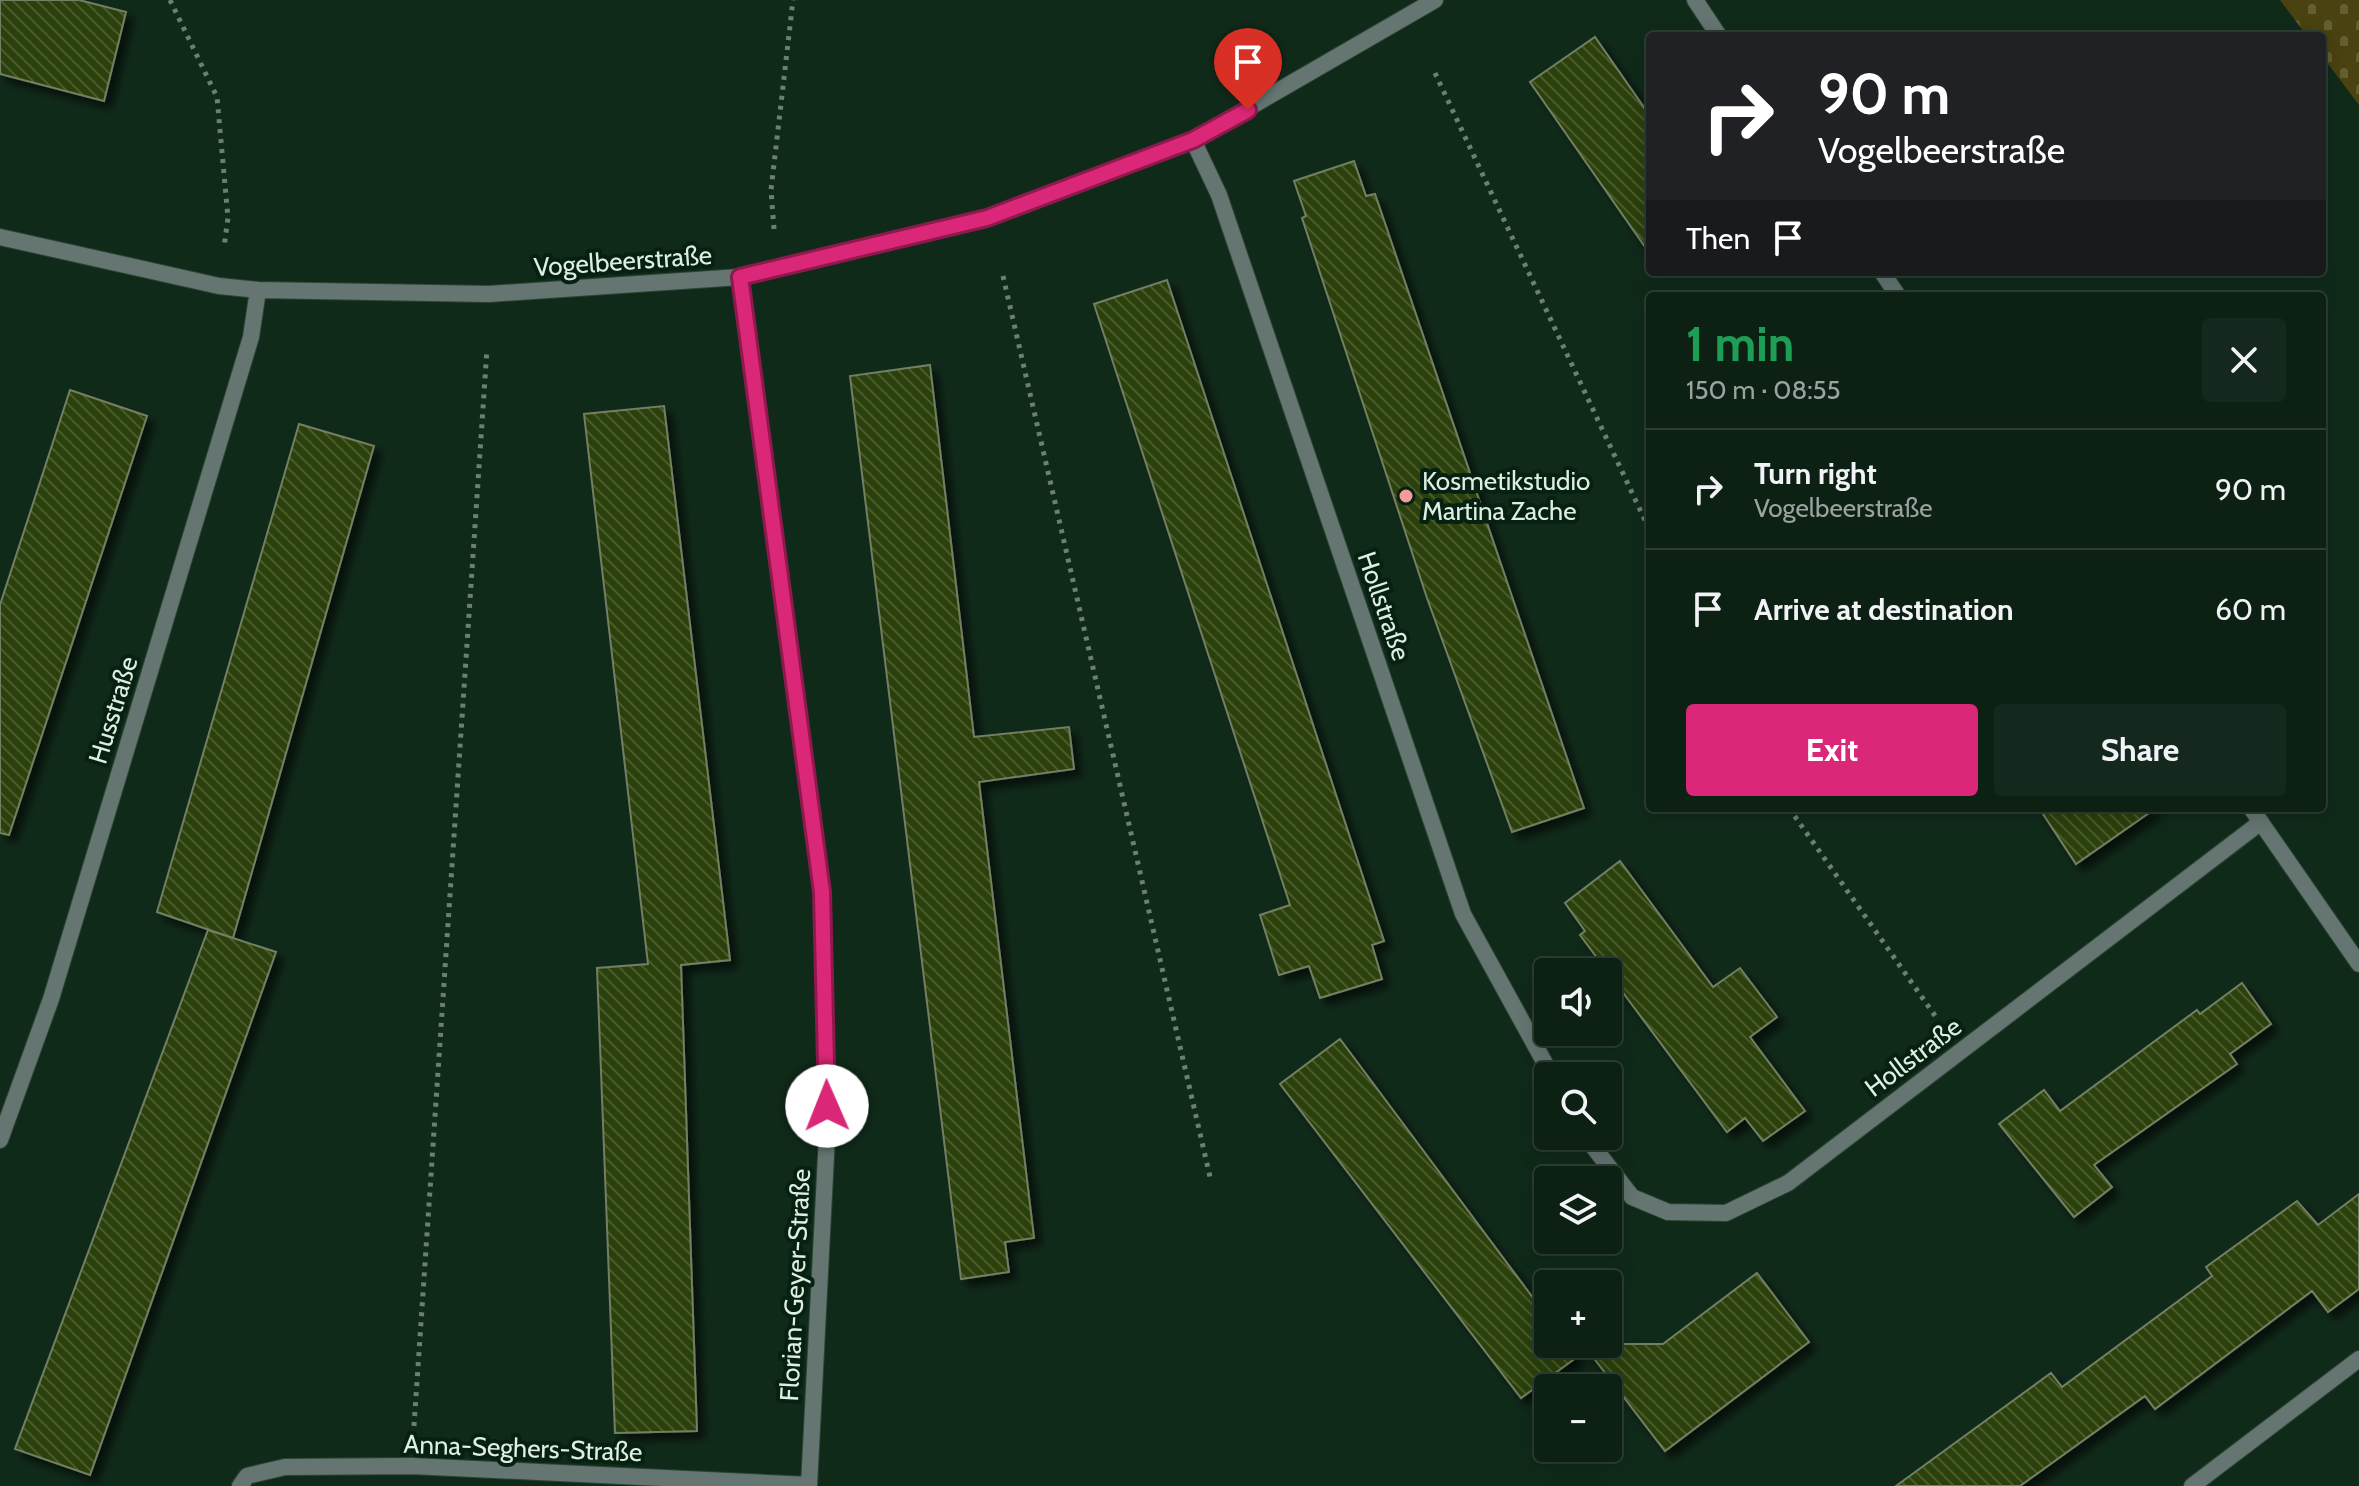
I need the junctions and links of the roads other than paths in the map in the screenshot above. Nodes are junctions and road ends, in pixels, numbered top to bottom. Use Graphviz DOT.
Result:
graph roads {
  1 [pos="1435,0"];
  2 [pos="1695,0"];
  3 [pos="1716,32"];
  4 [pos="1193,140"];
  5 [pos="0,237"];
  6 [pos="740,277"];
  7 [pos="258,290"];
  8 [pos="2256,815"];
  9 [pos="2359,964"];
  10 [pos="1544,1062"];
  11 [pos="0,1140"];
  12 [pos="1596,1150"];
  13 [pos="2359,1359"];
  14 [pos="240,1486"];
  15 [pos="809,1486"];
  16 [pos="2192,1486"];
  1 -- 4 [label="street, Vogelbeerstraße"];
  2 -- 3 [label="street"];
  4 -- 6 [label="street, Vogelbeerstraße"];
  4 -- 10 [label="street, Hollstraße"];
  5 -- 7 [label="street, Vogelbeerstraße"];
  6 -- 7 [label="street, Vogelbeerstraße"];
  6 -- 15 [label="street, Florian-Geyer-Straße"];
  7 -- 11 [label="street, Husstraße"];
  8 -- 9 [label="street"];
  8 -- 12 [label="street, Hollstraße"];
  13 -- 16 [label="street"];
  14 -- 15 [label="street, Anna-Seghers-Straße"];
}
